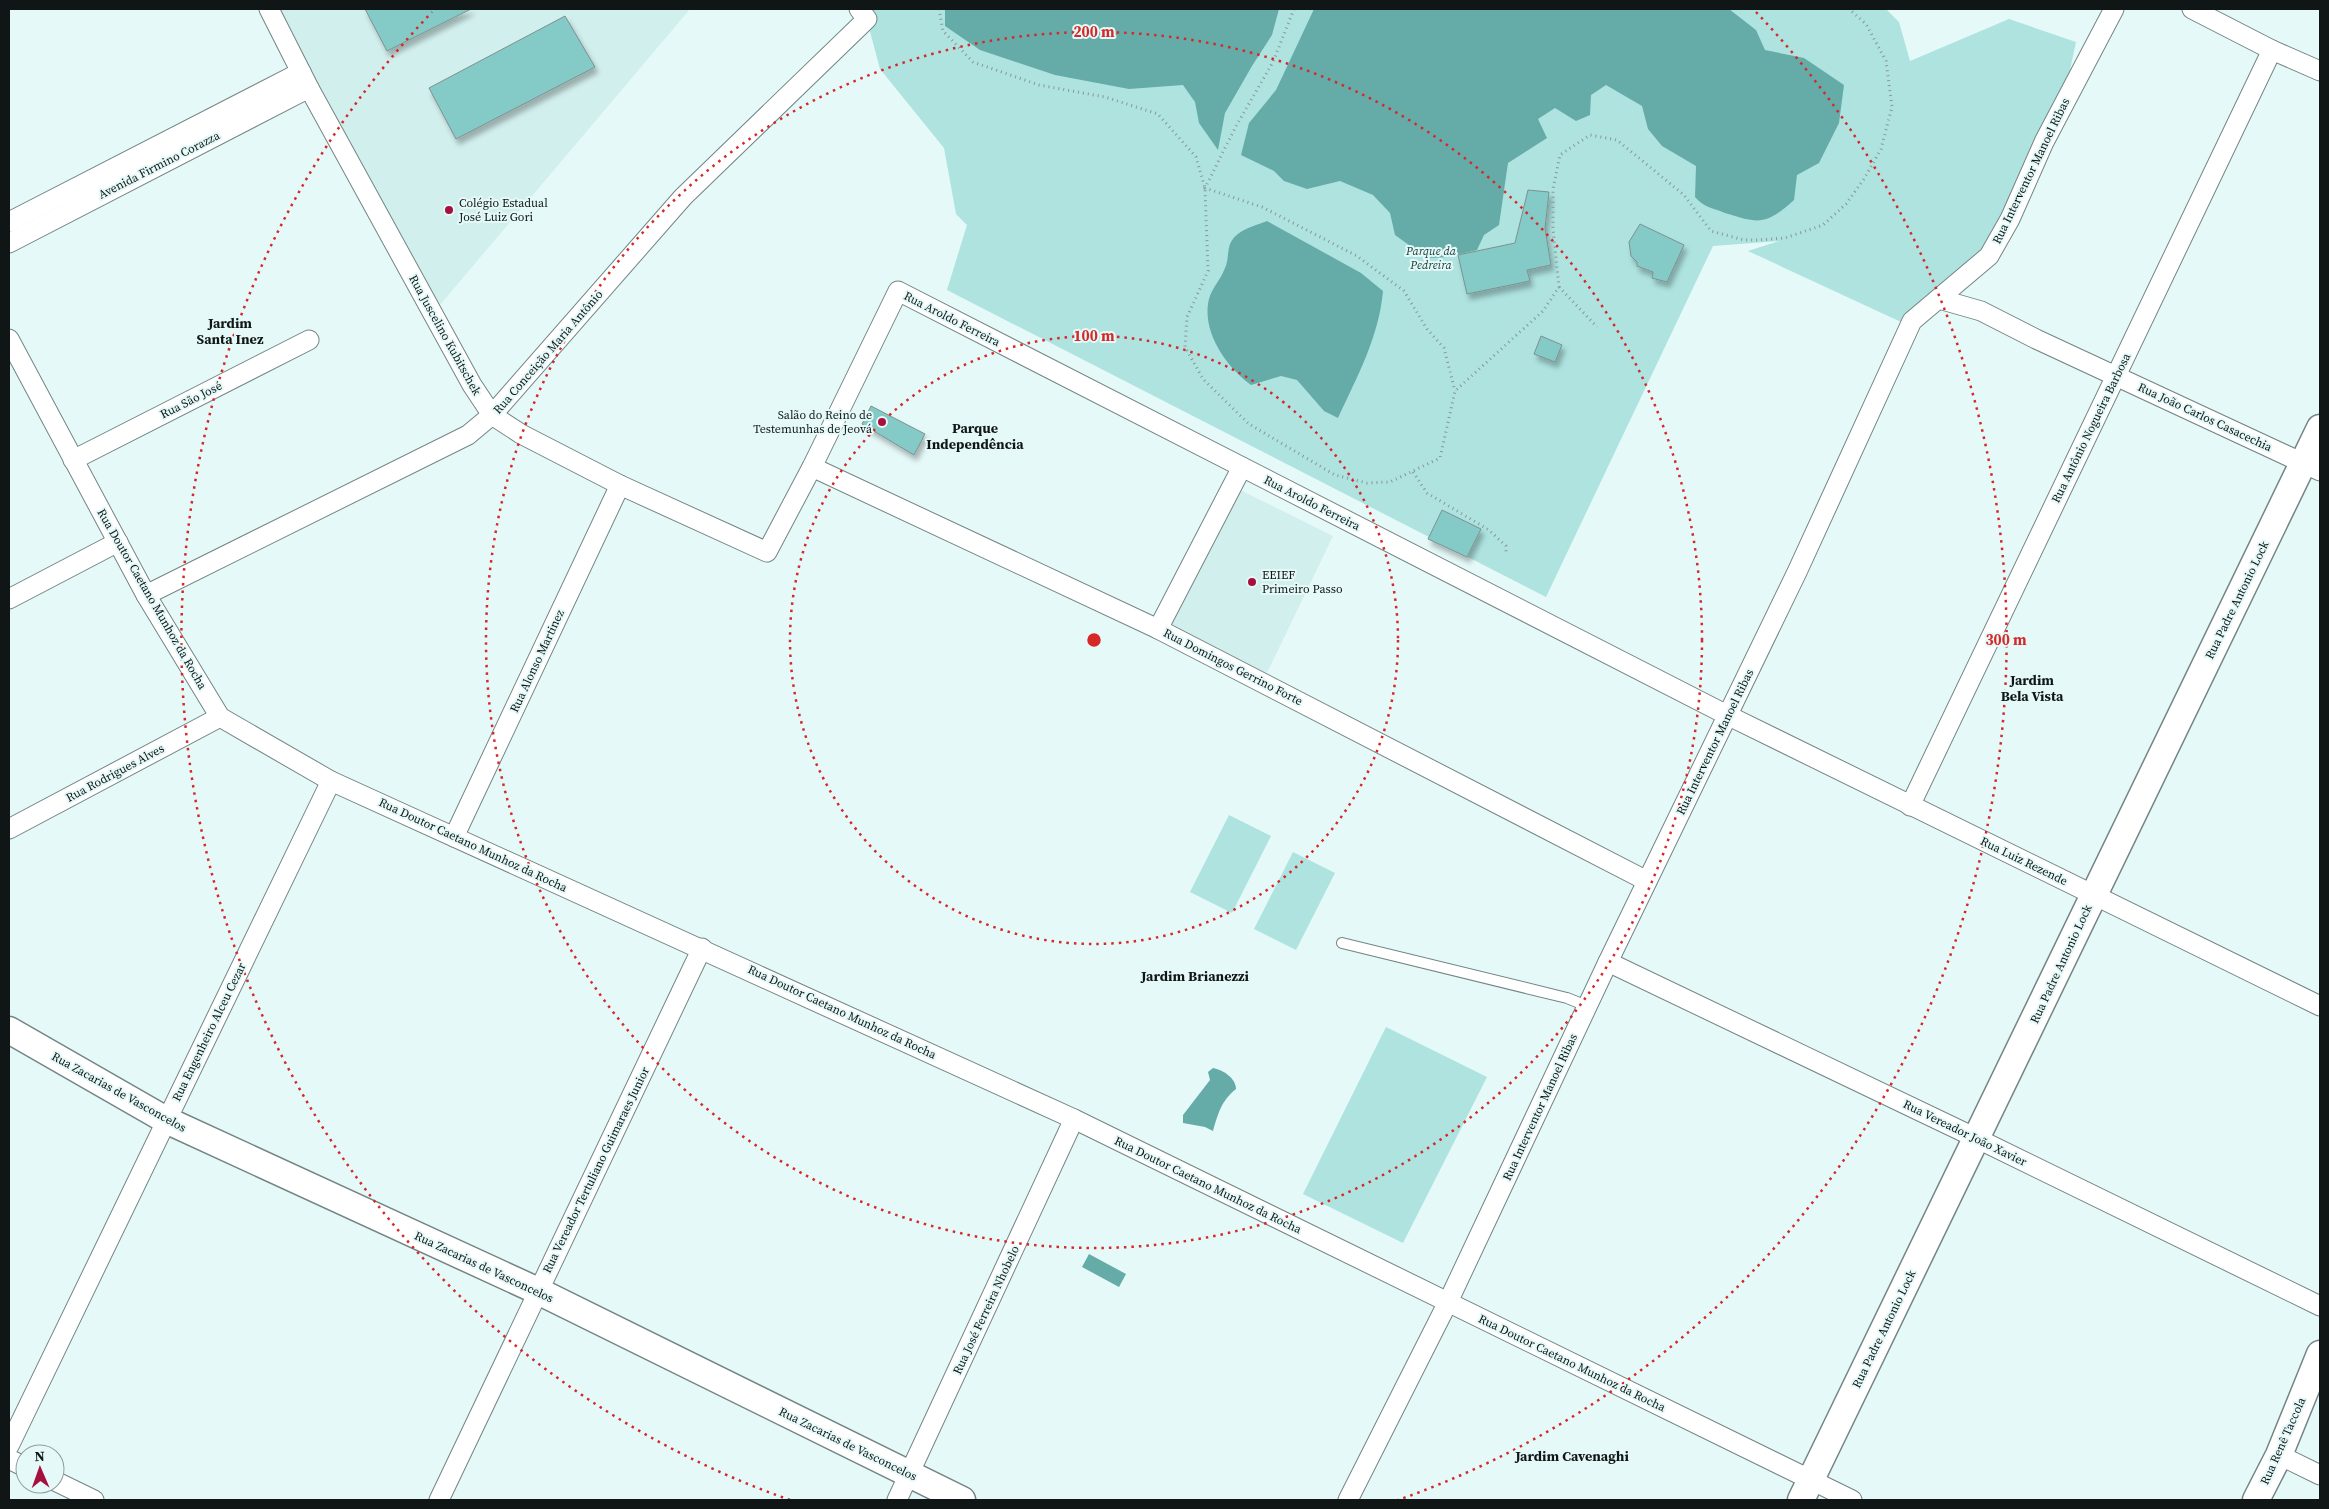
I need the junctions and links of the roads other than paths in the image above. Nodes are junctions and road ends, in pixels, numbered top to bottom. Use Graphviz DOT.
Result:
graph roads {
  1 [pos="269,9"];
  2 [pos="859,9"];
  3 [pos="2114,9"];
  4 [pos="2192,9"];
  5 [pos="2272,50"];
  6 [pos="2320,70"];
  7 [pos="305,80"];
  8 [pos="9,222"];
  9 [pos="9,243"];
  10 [pos="1939,299"];
  11 [pos="9,339"];
  12 [pos="309,340"];
  13 [pos="2116,375"];
  14 [pos="492,415"];
  15 [pos="2320,428"];
  16 [pos="73,460"];
  17 [pos="812,466"];
  18 [pos="1242,467"];
  19 [pos="2312,467"];
  20 [pos="620,485"];
  21 [pos="118,542"];
  22 [pos="146,595"];
  23 [pos="9,599"];
  24 [pos="1158,629"];
  25 [pos="1727,716"];
  26 [pos="220,717"];
  27 [pos="331,781"];
  28 [pos="1910,806"];
  29 [pos="9,829"];
  30 [pos="454,837"];
  31 [pos="1647,881"];
  32 [pos="2094,895"];
  33 [pos="1342,943"];
  34 [pos="702,948"];
  35 [pos="1608,962"];
  36 [pos="1588,1006"];
  37 [pos="2320,1006"];
  38 [pos="9,1030"];
  39 [pos="1074,1119"];
  40 [pos="166,1120"];
  41 [pos="1976,1138"];
  42 [pos="538,1292"];
  43 [pos="1448,1302"];
  44 [pos="2320,1306"];
  45 [pos="2320,1354"];
  46 [pos="9,1446"];
  47 [pos="2279,1455"];
  48 [pos="909,1474"];
  49 [pos="2320,1475"];
  50 [pos="65,1486"];
  51 [pos="1806,1490"];
  52 [pos="94,1500"];
  53 [pos="439,1500"];
  54 [pos="897,1500"];
  55 [pos="962,1500"];
  56 [pos="1348,1500"];
  57 [pos="1852,1500"];
  58 [pos="2256,1500"];
  1 -- 7 [label="street, Rua Juscelino Kubitschek"];
  2 -- 14 [label="street, Rua Conceição Maria Antônio"];
  3 -- 10 [label="street, Rua Interventor Manoel Ribas"];
  4 -- 5 [label="street"];
  5 -- 6 [label="street"];
  5 -- 13 [label="street, Rua Antônio Nogueira Barbosa"];
  7 -- 8 [label="street, Avenida Firmino Corazza"];
  7 -- 9 [label="street, Avenida Firmino Corazza"];
  7 -- 14 [label="street, Rua Juscelino Kubitschek"];
  10 -- 13 [label="street, Rua João Carlos Casacechia"];
  10 -- 25 [label="street, Rua Interventor Manoel Ribas"];
  11 -- 16 [label="street, Rua Doutor Caetano Munhoz da Rocha"];
  12 -- 16 [label="street, Rua São José"];
  13 -- 19 [label="street, Rua João Carlos Casacechia"];
  13 -- 28 [label="street, Rua Antônio Nogueira Barbosa"];
  14 -- 20 [label="street, Rua Juscelino Kubitschek"];
  14 -- 22 [label="street, Rua Conceição Maria Antônio"];
  15 -- 19 [label="main road, Rua Padre Antonio Lock"];
  16 -- 21 [label="street, Rua Doutor Caetano Munhoz da Rocha"];
  17 -- 18 [label="street, Rua Aroldo Ferreira"];
  17 -- 20 [label="street, Rua Juscelino Kubitschek"];
  17 -- 24 [label="street, Rua Domingos Gerrino Forte"];
  18 -- 24 [label="street"];
  18 -- 25 [label="street, Rua Aroldo Ferreira"];
  19 -- 32 [label="main road, Rua Padre Antonio Lock"];
  20 -- 30 [label="street, Rua Alonso Martinez"];
  21 -- 22 [label="street, Rua Doutor Caetano Munhoz da Rocha"];
  21 -- 23 [label="street"];
  22 -- 26 [label="street, Rua Doutor Caetano Munhoz da Rocha"];
  24 -- 31 [label="street, Rua Domingos Gerrino Forte"];
  25 -- 28 [label="street, Rua Luiz Rezende"];
  25 -- 31 [label="street, Rua Interventor Manoel Ribas"];
  26 -- 27 [label="street, Rua Doutor Caetano Munhoz da Rocha"];
  26 -- 29 [label="street, Rua Rodrigues Alves"];
  27 -- 30 [label="street, Rua Doutor Caetano Munhoz da Rocha"];
  27 -- 40 [label="street, Rua Engenheiro Alceu Cezar"];
  28 -- 32 [label="street, Rua Luiz Rezende"];
  30 -- 34 [label="street, Rua Doutor Caetano Munhoz da Rocha"];
  31 -- 35 [label="street, Rua Interventor Manoel Ribas"];
  32 -- 37 [label="street, Rua Luiz Rezende"];
  32 -- 41 [label="main road, Rua Padre Antonio Lock"];
  33 -- 36 [label="lane"];
  34 -- 39 [label="street, Rua Doutor Caetano Munhoz da Rocha"];
  34 -- 42 [label="street, Rua Vereador Tertuliano Guimaraes Junior"];
  35 -- 36 [label="street, Rua Interventor Manoel Ribas"];
  35 -- 41 [label="street, Rua Vereador João Xavier"];
  36 -- 43 [label="street, Rua Interventor Manoel Ribas"];
  38 -- 40 [label="main road, Rua Zacarias de Vasconcelos"];
  39 -- 43 [label="street, Rua Doutor Caetano Munhoz da Rocha"];
  39 -- 48 [label="street, Rua José Ferreira Nhobelo"];
  40 -- 42 [label="main road, Rua Zacarias de Vasconcelos"];
  40 -- 46 [label="street, Rua Engenheiro Alceu Cezar"];
  41 -- 44 [label="street, Rua Vereador João Xavier"];
  41 -- 51 [label="main road, Rua Padre Antonio Lock"];
  42 -- 48 [label="main road, Rua Zacarias de Vasconcelos"];
  42 -- 53 [label="street, Rua Vereador Tertuliano Guimaraes Junior"];
  43 -- 51 [label="street, Rua Doutor Caetano Munhoz da Rocha"];
  43 -- 56 [label="street, Rua Interventor Manoel Ribas"];
  45 -- 47 [label="main road, Rua Renê Taccola"];
  47 -- 49 [label="street"];
  47 -- 58 [label="main road, Rua Renê Taccola"];
  48 -- 54 [label="street, Rua José Ferreira Nhobelo"];
  48 -- 55 [label="main road, Rua Zacarias de Vasconcelos"];
  50 -- 52 [label="street"];
  51 -- 57 [label="street, Rua Doutor Caetano Munhoz da Rocha"];
}
